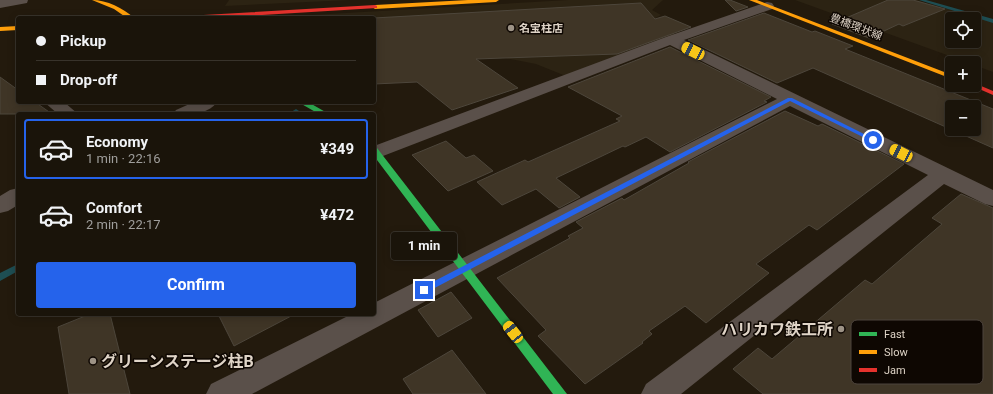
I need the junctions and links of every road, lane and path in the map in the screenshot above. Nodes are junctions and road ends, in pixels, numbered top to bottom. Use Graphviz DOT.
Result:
graph roads {
  1 [pos="22,0"];
  2 [pos="95,0"];
  3 [pos="496,0"];
  4 [pos="766,2"];
  5 [pos="0,4"];
  6 [pos="814,14"];
  7 [pos="128,16"];
  8 [pos="220,16"];
  9 [pos="16,28"];
  10 [pos="0,29"];
  11 [pos="671,40"];
  12 [pos="945,74"];
  13 [pos="981,88"];
  14 [pos="993,92"];
  15 [pos="790,99"];
  16 [pos="56,104"];
  17 [pos="204,104"];
  18 [pos="306,104"];
  19 [pos="66,112"];
  20 [pos="186,112"];
  21 [pos="321,112"];
  22 [pos="376,151"];
  23 [pos="376,152"];
  24 [pos="943,174"];
  25 [pos="16,196"];
  26 [pos="993,199"];
  27 [pos="0,206"];
  28 [pos="465,269"];
  29 [pos="376,315"];
  30 [pos="374,316"];
  31 [pos="222,394"];
  32 [pos="561,394"];
  33 [pos="657,394"];
  1 -- 5 [label="street"];
  2 -- 7 [label="street"];
  3 -- 8 [label="street"];
  4 -- 6 [label="street, 豊橋環状線"];
  4 -- 11 [label="street"];
  4 -- 12 [label="street, 豊橋環状線"];
  9 -- 10 [label="street"];
  11 -- 15 [label="street"];
  11 -- 22 [label="street"];
  13 -- 14 [label="street"];
  15 -- 24 [label="street"];
  15 -- 28 [label="street"];
  16 -- 19 [label="street"];
  17 -- 20 [label="street"];
  18 -- 21 [label="street"];
  23 -- 28 [label="street"];
  24 -- 26 [label="street"];
  24 -- 33 [label="street"];
  25 -- 27 [label="street"];
  28 -- 29 [label="street"];
  28 -- 32 [label="street"];
  30 -- 31 [label="street"];
}
